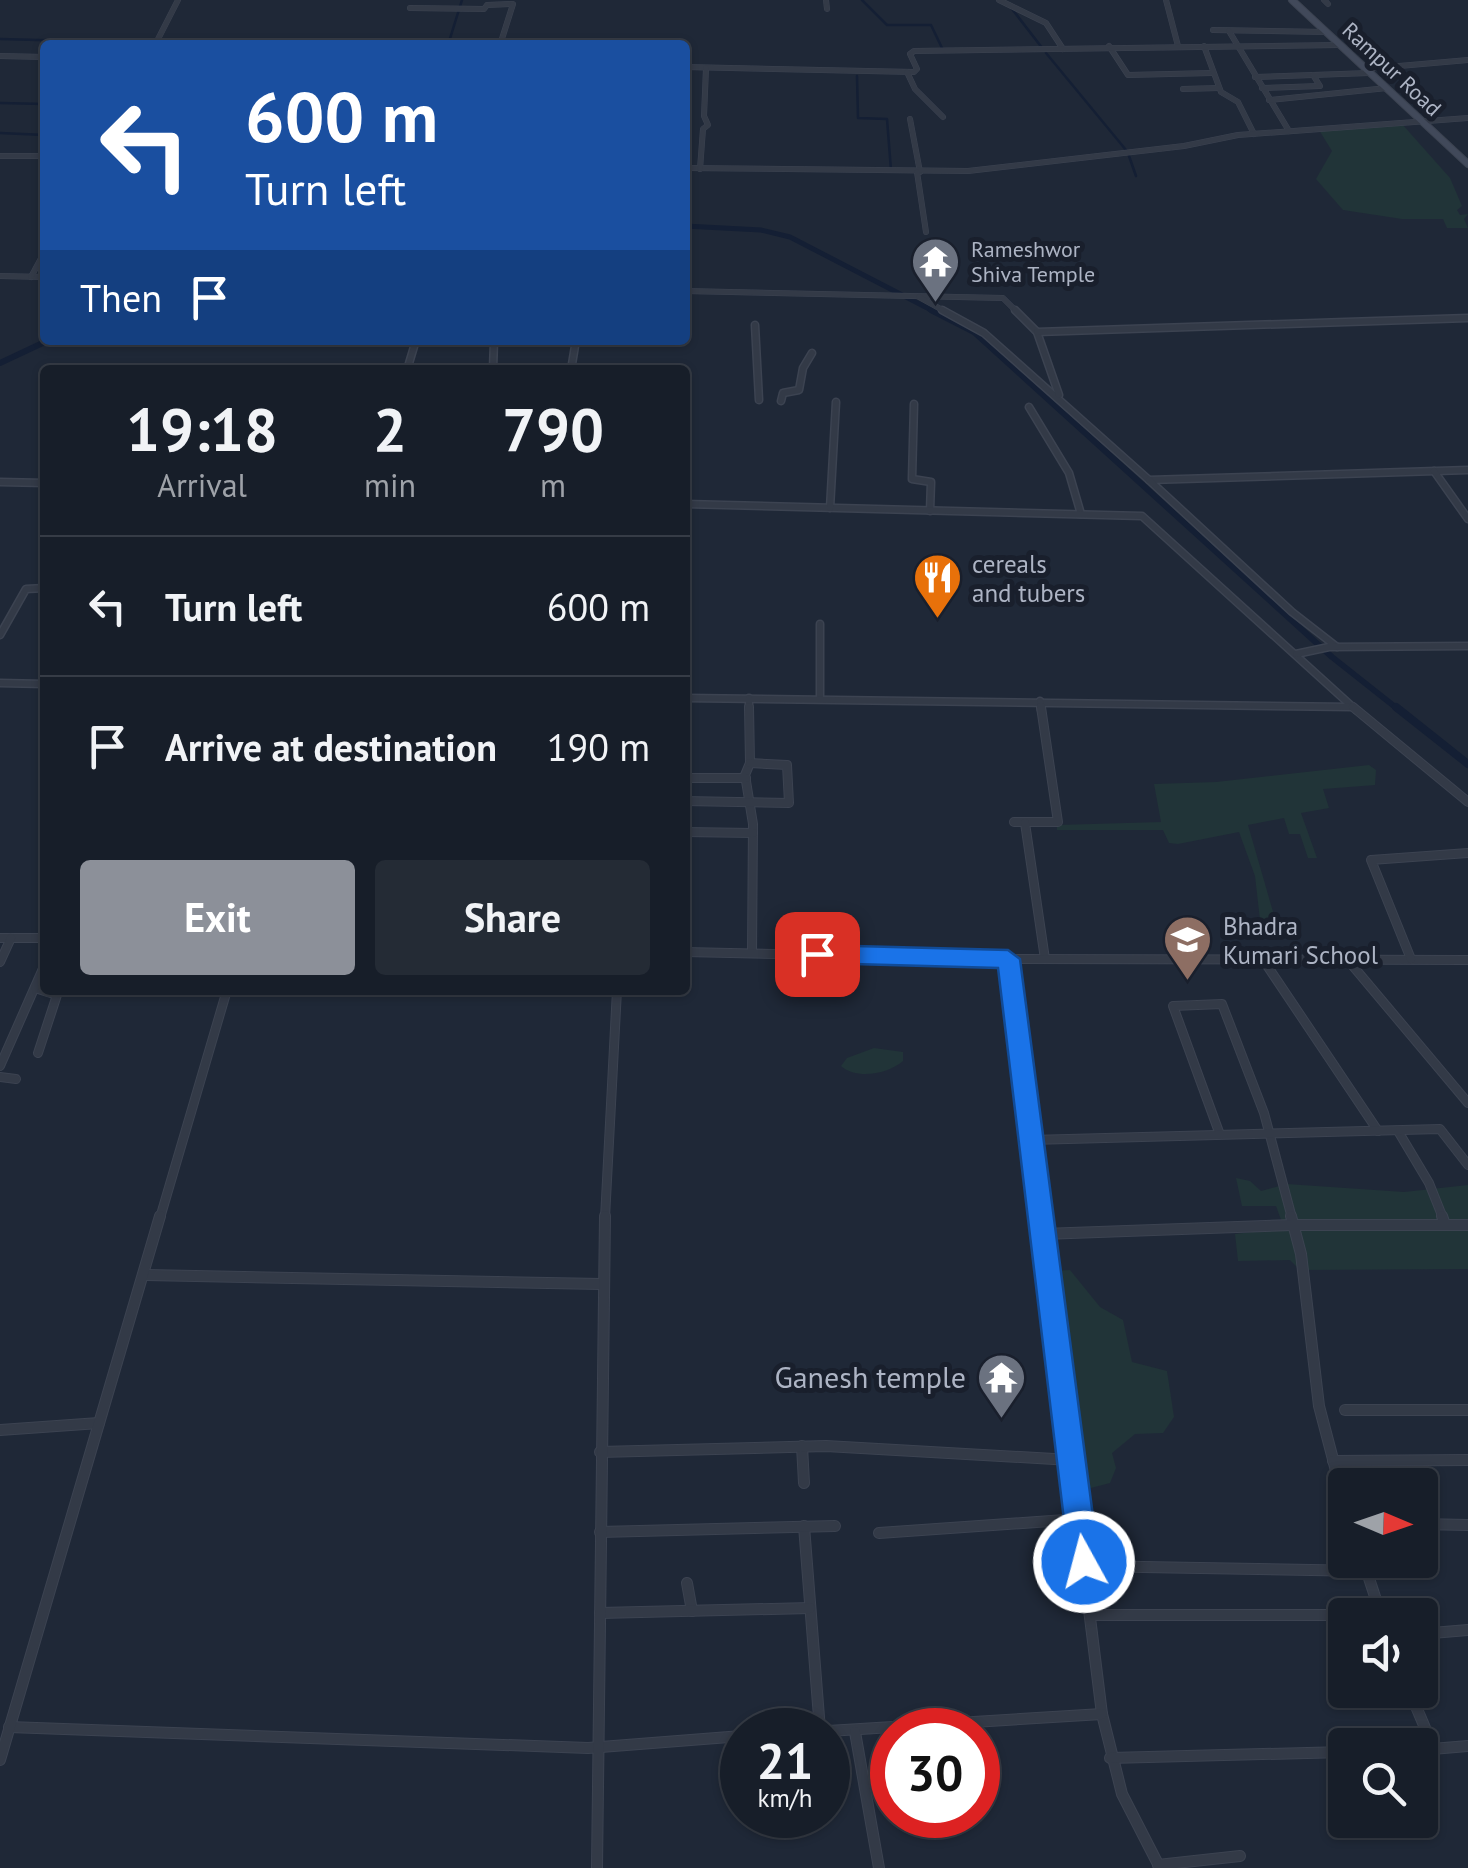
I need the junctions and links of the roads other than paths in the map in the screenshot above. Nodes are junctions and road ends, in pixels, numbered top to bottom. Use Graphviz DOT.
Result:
graph roads {
  1 [pos="178,0"];
  2 [pos="826,0"];
  3 [pos="998,0"];
  4 [pos="1166,0"];
  5 [pos="1292,0"];
  6 [pos="492,2"];
  7 [pos="513,2"];
  8 [pos="410,8"];
  9 [pos="826,9"];
  10 [pos="1213,30"];
  11 [pos="1229,31"];
  12 [pos="1326,32"];
  13 [pos="158,40"];
  14 [pos="502,40"];
  15 [pos="1339,45"];
  16 [pos="1109,46"];
  17 [pos="1178,46"];
  18 [pos="1204,46"];
  19 [pos="1237,47"];
  20 [pos="1063,49"];
  21 [pos="0,56"];
  22 [pos="40,56"];
  23 [pos="1468,60"];
  24 [pos="1449,62"];
  25 [pos="690,67"];
  26 [pos="706,68"];
  27 [pos="1367,71"];
  28 [pos="907,72"];
  29 [pos="1212,73"];
  30 [pos="1460,73"];
  31 [pos="1338,74"];
  32 [pos="1312,75"];
  33 [pos="1255,77"];
  34 [pos="1183,88"];
  35 [pos="1219,88"];
  36 [pos="1262,88"];
  37 [pos="1387,88"];
  38 [pos="1350,92"];
  39 [pos="1270,100"];
  40 [pos="942,118"];
  41 [pos="1468,118"];
  42 [pos="910,119"];
  43 [pos="1422,121"];
  44 [pos="1288,132"];
  45 [pos="1254,134"];
  46 [pos="0,156"];
  47 [pos="40,156"];
  48 [pos="1468,164"];
  49 [pos="690,168"];
  50 [pos="700,168"];
  51 [pos="918,172"];
  52 [pos="926,232"];
  53 [pos="40,260"];
  54 [pos="0,276"];
  55 [pos="31,277"];
  56 [pos="40,277"];
  57 [pos="690,292"];
  58 [pos="916,297"];
  59 [pos="1468,318"];
  60 [pos="754,325"];
  61 [pos="1037,332"];
  62 [pos="812,353"];
  63 [pos="760,400"];
  64 [pos="781,401"];
  65 [pos="836,402"];
  66 [pos="914,404"];
  67 [pos="1059,405"];
  68 [pos="1028,408"];
  69 [pos="1434,470"];
  70 [pos="1468,470"];
  71 [pos="1149,480"];
  72 [pos="0,482"];
  73 [pos="40,484"];
  74 [pos="690,504"];
  75 [pos="830,508"];
  76 [pos="930,512"];
  77 [pos="1081,514"];
  78 [pos="1468,519"];
  79 [pos="40,588"];
  80 [pos="820,624"];
  81 [pos="0,635"];
  82 [pos="1468,646"];
  83 [pos="1333,648"];
  84 [pos="1296,654"];
  85 [pos="0,683"];
  86 [pos="40,684"];
  87 [pos="690,698"];
  88 [pos="750,698"];
  89 [pos="820,699"];
  90 [pos="1040,701"];
  91 [pos="1352,707"];
  92 [pos="750,763"];
  93 [pos="690,778"];
  94 [pos="746,778"];
  95 [pos="690,801"];
  96 [pos="1468,802"];
  97 [pos="748,804"];
  98 [pos="1014,822"];
  99 [pos="1025,823"];
  100 [pos="690,832"];
  101 [pos="753,833"];
  102 [pos="1468,853"];
  103 [pos="0,938"];
  104 [pos="11,938"];
  105 [pos="40,938"];
  106 [pos="690,952"];
  107 [pos="752,953"];
  108 [pos="1262,958"];
  109 [pos="1008,959"];
  110 [pos="1045,959"];
  111 [pos="1347,959"];
  112 [pos="1411,960"];
  113 [pos="1468,960"];
  114 [pos="0,962"];
  115 [pos="40,976"];
  116 [pos="35,988"];
  117 [pos="40,990"];
  118 [pos="58,995"];
  119 [pos="226,995"];
  120 [pos="617,995"];
  121 [pos="38,1053"];
  122 [pos="0,1066"];
  123 [pos="0,1077"];
  124 [pos="16,1080"];
  125 [pos="1468,1103"];
  126 [pos="1398,1130"];
  127 [pos="1268,1131"];
  128 [pos="1378,1131"];
  129 [pos="1219,1132"];
  130 [pos="1031,1140"];
  131 [pos="1468,1166"];
  132 [pos="1444,1225"];
  133 [pos="1468,1225"];
  134 [pos="1292,1226"];
  135 [pos="1043,1234"];
  136 [pos="146,1275"];
  137 [pos="601,1284"];
  138 [pos="1344,1410"];
  139 [pos="1468,1410"];
  140 [pos="99,1423"];
  141 [pos="0,1430"];
  142 [pos="802,1446"];
  143 [pos="600,1452"];
  144 [pos="1071,1460"];
  145 [pos="1468,1460"];
  146 [pos="1333,1461"];
  147 [pos="1335,1468"];
  148 [pos="804,1482"];
  149 [pos="1079,1519"];
  150 [pos="1438,1524"];
  151 [pos="1468,1524"];
  152 [pos="804,1526"];
  153 [pos="835,1526"];
  154 [pos="600,1532"];
  155 [pos="879,1533"];
  156 [pos="1084,1566"];
  157 [pos="1328,1566"];
  158 [pos="687,1583"];
  159 [pos="810,1608"];
  160 [pos="692,1611"];
  161 [pos="600,1613"];
  162 [pos="1090,1615"];
  163 [pos="1328,1615"];
  164 [pos="1468,1630"];
  165 [pos="1438,1632"];
  166 [pos="818,1708"];
  167 [pos="1102,1714"];
  168 [pos="10,1727"];
  169 [pos="850,1732"];
  170 [pos="855,1732"];
  171 [pos="720,1737"];
  172 [pos="599,1744"];
  173 [pos="1468,1746"];
  174 [pos="1438,1750"];
  175 [pos="1328,1752"];
  176 [pos="1110,1758"];
  177 [pos="0,1760"];
  178 [pos="1240,1856"];
  179 [pos="1159,1867"];
  180 [pos="596,1868"];
  181 [pos="880,1868"];
  1 -- 13 [label="street"];
  2 -- 9 [label="street"];
  3 -- 20 [label="street"];
  4 -- 17 [label="street"];
  5 -- 12 [label="main road, Rampur Road"];
  6 -- 7 [label="street"];
  6 -- 8 [label="street"];
  7 -- 14 [label="street"];
  10 -- 11 [label="street"];
  11 -- 12 [label="street"];
  11 -- 19 [label="street"];
  12 -- 15 [label="main road, Rampur Road"];
  15 -- 19 [label="street"];
  15 -- 27 [label="main road, Rampur Road"];
  16 -- 17 [label="street"];
  16 -- 20 [label="street"];
  16 -- 29 [label="street"];
  17 -- 18 [label="street"];
  18 -- 19 [label="street"];
  18 -- 29 [label="street"];
  19 -- 33 [label="street"];
  20 -- 28 [label="street"];
  21 -- 22 [label="street"];
  23 -- 24 [label="street"];
  24 -- 27 [label="street"];
  24 -- 30 [label="street"];
  25 -- 26 [label="street"];
  26 -- 28 [label="street"];
  26 -- 50 [label="street"];
  27 -- 31 [label="street"];
  27 -- 37 [label="main road, Rampur Road"];
  28 -- 40 [label="street"];
  29 -- 35 [label="street"];
  31 -- 32 [label="street"];
  31 -- 38 [label="street"];
  32 -- 33 [label="street"];
  32 -- 36 [label="street"];
  33 -- 36 [label="street"];
  34 -- 35 [label="street"];
  35 -- 45 [label="street"];
  36 -- 39 [label="street"];
  37 -- 38 [label="street"];
  37 -- 43 [label="main road, Rampur Road"];
  38 -- 39 [label="street"];
  39 -- 44 [label="street"];
  41 -- 43 [label="street"];
  42 -- 51 [label="street"];
  43 -- 44 [label="street"];
  43 -- 48 [label="main road, Rampur Road"];
  44 -- 45 [label="street"];
  45 -- 51 [label="street"];
  46 -- 47 [label="street"];
  49 -- 50 [label="street"];
  50 -- 51 [label="street"];
  51 -- 52 [label="street"];
  53 -- 55 [label="street"];
  54 -- 55 [label="street"];
  55 -- 56 [label="street"];
  57 -- 58 [label="street"];
  58 -- 61 [label="street"];
  58 -- 67 [label="street"];
  59 -- 61 [label="street"];
  60 -- 63 [label="street"];
  61 -- 67 [label="street"];
  62 -- 64 [label="street"];
  65 -- 75 [label="street"];
  66 -- 76 [label="street"];
  67 -- 71 [label="street"];
  68 -- 77 [label="street"];
  69 -- 70 [label="street"];
  69 -- 71 [label="street"];
  69 -- 78 [label="street"];
  71 -- 83 [label="street"];
  72 -- 73 [label="street"];
  74 -- 75 [label="street"];
  75 -- 76 [label="street"];
  76 -- 77 [label="street"];
  77 -- 84 [label="street"];
  79 -- 81 [label="street"];
  80 -- 89 [label="street"];
  82 -- 83 [label="street"];
  83 -- 84 [label="street"];
  84 -- 91 [label="street"];
  85 -- 86 [label="street"];
  87 -- 88 [label="street"];
  88 -- 89 [label="street"];
  88 -- 92 [label="street"];
  89 -- 90 [label="street"];
  90 -- 91 [label="street"];
  90 -- 99 [label="street"];
  91 -- 96 [label="street"];
  92 -- 94 [label="street"];
  92 -- 97 [label="street"];
  93 -- 94 [label="street"];
  94 -- 97 [label="street"];
  95 -- 97 [label="street"];
  97 -- 101 [label="street"];
  98 -- 99 [label="street"];
  99 -- 110 [label="street"];
  100 -- 101 [label="street"];
  101 -- 107 [label="street"];
  102 -- 112 [label="street"];
  103 -- 104 [label="street"];
  104 -- 105 [label="street"];
  104 -- 114 [label="street"];
  106 -- 107 [label="street"];
  107 -- 109 [label="street"];
  108 -- 110 [label="street"];
  108 -- 111 [label="street"];
  108 -- 128 [label="street"];
  109 -- 110 [label="street"];
  109 -- 130 [label="street"];
  111 -- 112 [label="street"];
  111 -- 125 [label="street"];
  112 -- 113 [label="street"];
  115 -- 116 [label="street"];
  116 -- 117 [label="street"];
  116 -- 122 [label="street"];
  118 -- 121 [label="street"];
  119 -- 136 [label="street"];
  120 -- 137 [label="street"];
  123 -- 124 [label="street"];
  126 -- 128 [label="street"];
  126 -- 131 [label="street"];
  126 -- 132 [label="street"];
  127 -- 128 [label="street"];
  127 -- 129 [label="street"];
  127 -- 129 [label="street"];
  127 -- 134 [label="street"];
  129 -- 130 [label="street"];
  130 -- 135 [label="street"];
  132 -- 133 [label="street"];
  132 -- 134 [label="street"];
  134 -- 135 [label="street"];
  134 -- 146 [label="street"];
  135 -- 144 [label="street"];
  136 -- 137 [label="street"];
  136 -- 140 [label="street"];
  137 -- 143 [label="street"];
  138 -- 139 [label="street"];
  140 -- 141 [label="street"];
  140 -- 168 [label="street"];
  142 -- 143 [label="street"];
  142 -- 144 [label="street"];
  142 -- 148 [label="street"];
  143 -- 154 [label="street"];
  144 -- 149 [label="street"];
  145 -- 146 [label="street"];
  146 -- 147 [label="street"];
  149 -- 155 [label="street"];
  149 -- 156 [label="street"];
  150 -- 151 [label="street"];
  152 -- 153 [label="street"];
  152 -- 154 [label="street"];
  152 -- 159 [label="street"];
  154 -- 161 [label="street"];
  156 -- 157 [label="street"];
  156 -- 162 [label="street"];
  158 -- 160 [label="street"];
  159 -- 160 [label="street"];
  159 -- 166 [label="street"];
  160 -- 161 [label="street"];
  161 -- 172 [label="street"];
  162 -- 163 [label="street"];
  162 -- 167 [label="street"];
  164 -- 165 [label="street"];
  167 -- 170 [label="street"];
  167 -- 176 [label="street"];
  168 -- 172 [label="street"];
  168 -- 177 [label="street"];
  169 -- 170 [label="street"];
  170 -- 181 [label="street"];
  171 -- 172 [label="street"];
  172 -- 180 [label="street"];
  173 -- 174 [label="street"];
  175 -- 176 [label="street"];
  176 -- 179 [label="street"];
  178 -- 179 [label="street"];
}
